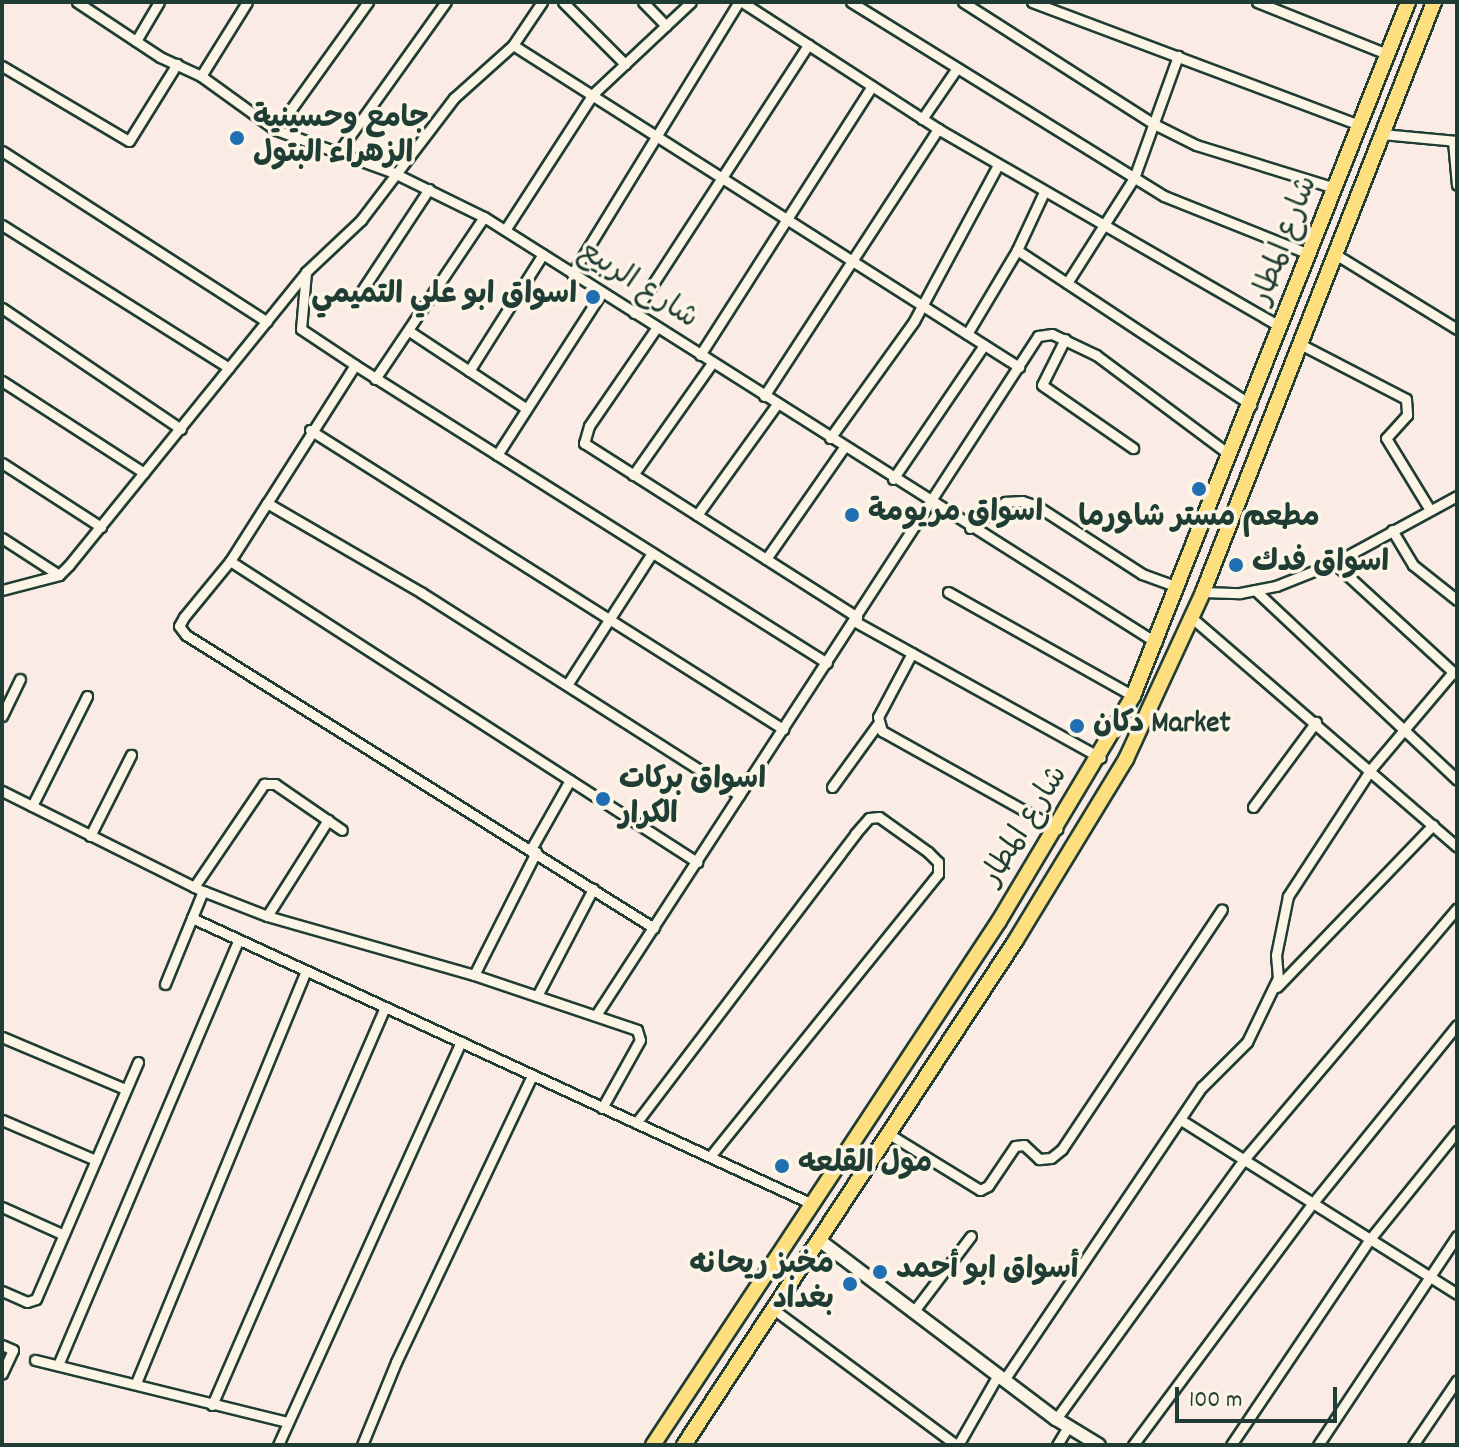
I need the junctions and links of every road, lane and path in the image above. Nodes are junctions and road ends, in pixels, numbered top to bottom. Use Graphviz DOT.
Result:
graph roads {
  1 [pos="77,2"];
  2 [pos="159,2"];
  3 [pos="247,2"];
  4 [pos="368,2"];
  5 [pos="446,2"];
  6 [pos="542,2"];
  7 [pos="563,2"];
  8 [pos="643,2"];
  9 [pos="691,2"];
  10 [pos="740,2"];
  11 [pos="851,2"];
  12 [pos="963,2"];
  13 [pos="1032,2"];
  14 [pos="1257,2"];
  15 [pos="1408,2"];
  16 [pos="1434,2"];
  17 [pos="979,7"];
  18 [pos="666,26"];
  19 [pos="136,41"];
  20 [pos="513,45"];
  21 [pos="808,45"];
  22 [pos="1387,54"];
  23 [pos="1178,56"];
  24 [pos="177,64"];
  25 [pos="625,64"];
  26 [pos="2,66"];
  27 [pos="957,68"];
  28 [pos="201,76"];
  29 [pos="872,86"];
  30 [pos="593,94"];
  31 [pos="922,119"];
  32 [pos="1154,124"];
  33 [pos="1360,125"];
  34 [pos="938,129"];
  35 [pos="276,130"];
  36 [pos="1382,134"];
  37 [pos="660,137"];
  38 [pos="1455,141"];
  39 [pos="2,151"];
  40 [pos="337,154"];
  41 [pos="998,165"];
  42 [pos="394,173"];
  43 [pos="724,178"];
  44 [pos="1134,178"];
  45 [pos="1457,185"];
  46 [pos="1335,188"];
  47 [pos="429,189"];
  48 [pos="1044,192"];
  49 [pos="484,217"];
  50 [pos="789,220"];
  51 [pos="2,225"];
  52 [pos="1104,227"];
  53 [pos="505,230"];
  54 [pos="1017,250"];
  55 [pos="543,254"];
  56 [pos="1309,254"];
  57 [pos="1335,254"];
  58 [pos="857,261"];
  59 [pos="306,272"];
  60 [pos="572,274"];
  61 [pos="1067,283"];
  62 [pos="602,292"];
  63 [pos="359,295"];
  64 [pos="923,304"];
  65 [pos="2,308"];
  66 [pos="634,313"];
  67 [pos="267,322"];
  68 [pos="657,327"];
  69 [pos="1281,327"];
  70 [pos="1457,329"];
  71 [pos="409,331"];
  72 [pos="967,334"];
  73 [pos="1065,339"];
  74 [pos="1300,344"];
  75 [pos="984,345"];
  76 [pos="700,355"];
  77 [pos="712,363"];
  78 [pos="355,365"];
  79 [pos="1019,367"];
  80 [pos="229,368"];
  81 [pos="469,371"];
  82 [pos="375,379"];
  83 [pos="2,381"];
  84 [pos="1260,382"];
  85 [pos="1281,390"];
  86 [pos="764,396"];
  87 [pos="777,404"];
  88 [pos="527,409"];
  89 [pos="1248,411"];
  90 [pos="1267,427"];
  91 [pos="181,429"];
  92 [pos="310,430"];
  93 [pos="830,438"];
  94 [pos="844,447"];
  95 [pos="1133,448"];
  96 [pos="497,455"];
  97 [pos="1230,455"];
  98 [pos="2,463"];
  99 [pos="144,473"];
  100 [pos="633,475"];
  101 [pos="893,479"];
  102 [pos="1457,496"];
  103 [pos="267,503"];
  104 [pos="931,503"];
  105 [pos="1430,510"];
  106 [pos="697,515"];
  107 [pos="101,527"];
  108 [pos="970,528"];
  109 [pos="1392,530"];
  110 [pos="2,538"];
  111 [pos="652,553"];
  112 [pos="766,559"];
  113 [pos="230,561"];
  114 [pos="1334,563"];
  115 [pos="59,575"];
  116 [pos="1179,587"];
  117 [pos="2,590"];
  118 [pos="1255,590"];
  119 [pos="948,592"];
  120 [pos="1203,592"];
  121 [pos="1457,600"];
  122 [pos="610,618"];
  123 [pos="1192,618"];
  124 [pos="856,619"];
  125 [pos="1157,643"];
  126 [pos="912,653"];
  127 [pos="827,663"];
  128 [pos="1455,674"];
  129 [pos="20,679"];
  130 [pos="567,685"];
  131 [pos="87,696"];
  132 [pos="1133,696"];
  133 [pos="2,716"];
  134 [pos="1316,722"];
  135 [pos="877,725"];
  136 [pos="783,729"];
  137 [pos="1403,732"];
  138 [pos="131,755"];
  139 [pos="1101,758"];
  140 [pos="1371,769"];
  141 [pos="570,780"];
  142 [pos="1457,780"];
  143 [pos="832,787"];
  144 [pos="2,791"];
  145 [pos="739,795"];
  146 [pos="32,806"];
  147 [pos="1253,807"];
  148 [pos="328,820"];
  149 [pos="1433,825"];
  150 [pos="1057,829"];
  151 [pos="342,830"];
  152 [pos="90,836"];
  153 [pos="1457,847"];
  154 [pos="533,850"];
  155 [pos="697,862"];
  156 [pos="198,889"];
  157 [pos="593,889"];
  158 [pos="1009,904"];
  159 [pos="1457,908"];
  160 [pos="1222,909"];
  161 [pos="267,916"];
  162 [pos="192,918"];
  163 [pos="1030,918"];
  164 [pos="654,928"];
  165 [pos="238,940"];
  166 [pos="984,942"];
  167 [pos="1006,955"];
  168 [pos="306,971"];
  169 [pos="474,975"];
  170 [pos="165,984"];
  171 [pos="1274,990"];
  172 [pos="537,996"];
  173 [pos="385,1008"];
  174 [pos="596,1015"];
  175 [pos="1457,1025"];
  176 [pos="2,1037"];
  177 [pos="461,1042"];
  178 [pos="138,1062"];
  179 [pos="532,1075"];
  180 [pos="125,1089"];
  181 [pos="602,1108"];
  182 [pos="2,1120"];
  183 [pos="1181,1120"];
  184 [pos="636,1123"];
  185 [pos="1457,1131"];
  186 [pos="889,1134"];
  187 [pos="710,1157"];
  188 [pos="1246,1157"];
  189 [pos="96,1160"];
  190 [pos="810,1203"];
  191 [pos="1312,1204"];
  192 [pos="2,1207"];
  193 [pos="62,1234"];
  194 [pos="971,1236"];
  195 [pos="1457,1236"];
  196 [pos="1370,1239"];
  197 [pos="819,1240"];
  198 [pos="1426,1276"];
  199 [pos="2,1291"];
  200 [pos="1457,1294"];
  201 [pos="773,1309"];
  202 [pos="914,1311"];
  203 [pos="2,1345"];
  204 [pos="35,1360"];
  205 [pos="58,1365"];
  206 [pos="2,1374"];
  207 [pos="1001,1378"];
  208 [pos="1457,1380"];
  209 [pos="136,1383"];
  210 [pos="212,1405"];
  211 [pos="1056,1419"];
  212 [pos="288,1422"];
  213 [pos="1068,1427"];
  214 [pos="278,1445"];
  215 [pos="362,1445"];
  216 [pos="653,1445"];
  217 [pos="684,1445"];
  218 [pos="957,1445"];
  219 [pos="1057,1445"];
  220 [pos="1099,1445"];
  221 [pos="1133,1445"];
  222 [pos="1231,1445"];
  223 [pos="1318,1445"];
  224 [pos="1413,1445"];
  1 -- 19 [label="street, شارع الربيع"];
  2 -- 19 [label="street"];
  3 -- 28 [label="street"];
  4 -- 35 [label="street"];
  5 -- 40 [label="street"];
  6 -- 20 [label="street"];
  7 -- 25 [label="street"];
  8 -- 18 [label="street"];
  9 -- 18 [label="street"];
  10 -- 21 [label="street"];
  10 -- 37 [label="street"];
  11 -- 27 [label="street"];
  12 -- 17 [label="street"];
  13 -- 23 [label="street"];
  14 -- 22 [label="street"];
  15 -- 22 [label="main road, شارع المطار"];
  16 -- 36 [label="main road, شارع المطار"];
  17 -- 32 [label="street"];
  18 -- 25 [label="street"];
  19 -- 24 [label="street, شارع الربيع"];
  20 -- 30 [label="street"];
  20 -- 42 [label="street"];
  21 -- 29 [label="street"];
  21 -- 43 [label="street"];
  22 -- 33 [label="main road, شارع المطار"];
  23 -- 32 [label="street"];
  23 -- 33 [label="street"];
  24 -- 26 [label="street"];
  24 -- 28 [label="street, شارع الربيع"];
  25 -- 30 [label="street"];
  27 -- 31 [label="street"];
  27 -- 44 [label="street"];
  28 -- 35 [label="street, شارع الربيع"];
  29 -- 31 [label="street"];
  29 -- 50 [label="street"];
  30 -- 37 [label="street"];
  30 -- 53 [label="street"];
  31 -- 34 [label="street"];
  32 -- 44 [label="street"];
  32 -- 46 [label="street"];
  33 -- 46 [label="main road, شارع المطار"];
  34 -- 41 [label="street"];
  34 -- 58 [label="street"];
  35 -- 40 [label="street, شارع الربيع"];
  36 -- 38 [label="street"];
  36 -- 57 [label="main road, شارع المطار"];
  37 -- 43 [label="street"];
  37 -- 60 [label="street"];
  38 -- 45 [label="street"];
  39 -- 67 [label="street"];
  40 -- 42 [label="street, شارع الربيع"];
  41 -- 48 [label="street"];
  41 -- 64 [label="street"];
  42 -- 47 [label="street, شارع الربيع"];
  42 -- 59 [label="street"];
  43 -- 50 [label="street"];
  43 -- 66 [label="street"];
  44 -- 52 [label="street"];
  44 -- 56 [label="street"];
  46 -- 56 [label="main road, شارع المطار"];
  47 -- 49 [label="street, شارع الربيع"];
  47 -- 63 [label="street"];
  48 -- 52 [label="street"];
  48 -- 54 [label="street"];
  49 -- 53 [label="street, شارع الربيع"];
  49 -- 71 [label="street"];
  50 -- 58 [label="street"];
  50 -- 76 [label="street"];
  51 -- 80 [label="street"];
  52 -- 61 [label="street"];
  52 -- 69 [label="street"];
  53 -- 55 [label="street, شارع الربيع"];
  54 -- 61 [label="street"];
  54 -- 72 [label="street"];
  55 -- 60 [label="street, شارع الربيع"];
  55 -- 81 [label="street"];
  56 -- 69 [label="main road, شارع المطار"];
  57 -- 70 [label="street"];
  57 -- 74 [label="main road, شارع المطار"];
  58 -- 64 [label="street"];
  58 -- 86 [label="street"];
  59 -- 67 [label="street"];
  59 -- 78 [label="street"];
  60 -- 62 [label="street, شارع الربيع"];
  61 -- 89 [label="street"];
  62 -- 66 [label="street, شارع الربيع"];
  62 -- 88 [label="street"];
  64 -- 72 [label="street"];
  64 -- 93 [label="street"];
  65 -- 91 [label="street"];
  66 -- 68 [label="street, شارع الربيع"];
  67 -- 80 [label="street"];
  68 -- 76 [label="street, شارع الربيع"];
  68 -- 100 [label="street"];
  69 -- 84 [label="main road, شارع المطار"];
  71 -- 81 [label="street"];
  71 -- 82 [label="street"];
  72 -- 75 [label="street"];
  73 -- 79 [label="street"];
  73 -- 95 [label="street"];
  73 -- 97 [label="street"];
  74 -- 85 [label="main road, شارع المطار"];
  74 -- 105 [label="street"];
  75 -- 79 [label="street"];
  75 -- 101 [label="street"];
  76 -- 77 [label="street, شارع الربيع"];
  77 -- 86 [label="street, شارع الربيع"];
  77 -- 100 [label="street"];
  78 -- 82 [label="street"];
  78 -- 92 [label="street"];
  79 -- 104 [label="street"];
  80 -- 91 [label="street"];
  81 -- 88 [label="street"];
  82 -- 96 [label="street"];
  83 -- 99 [label="street"];
  84 -- 85 [label="main road"];
  84 -- 89 [label="main road, شارع المطار"];
  85 -- 90 [label="main road, شارع المطار"];
  86 -- 87 [label="street, شارع الربيع"];
  87 -- 93 [label="street, شارع الربيع"];
  87 -- 106 [label="street"];
  88 -- 96 [label="street"];
  89 -- 90 [label="main road"];
  89 -- 97 [label="main road, شارع المطار"];
  90 -- 120 [label="main road, شارع المطار"];
  91 -- 99 [label="street"];
  92 -- 103 [label="street"];
  92 -- 122 [label="street"];
  93 -- 94 [label="street, شارع الربيع"];
  94 -- 101 [label="street, شارع الربيع"];
  94 -- 112 [label="street"];
  96 -- 111 [label="street"];
  97 -- 116 [label="main road, شارع المطار"];
  98 -- 107 [label="street"];
  99 -- 107 [label="street"];
  100 -- 106 [label="street"];
  101 -- 104 [label="street, شارع الربيع"];
  102 -- 105 [label="street"];
  103 -- 113 [label="street"];
  103 -- 130 [label="street"];
  104 -- 108 [label="street, شارع الربيع"];
  104 -- 124 [label="street"];
  105 -- 109 [label="street"];
  106 -- 112 [label="street"];
  107 -- 115 [label="street"];
  108 -- 116 [label="street"];
  108 -- 125 [label="street, شارع الربيع"];
  109 -- 114 [label="street"];
  109 -- 121 [label="street"];
  110 -- 115 [label="street"];
  111 -- 122 [label="street"];
  111 -- 127 [label="street"];
  112 -- 124 [label="street"];
  113 -- 141 [label="street"];
  113 -- 154 [label="street"];
  114 -- 118 [label="street"];
  114 -- 128 [label="street"];
  115 -- 117 [label="street"];
  116 -- 125 [label="main road, شارع المطار"];
  118 -- 120 [label="street"];
  118 -- 137 [label="street"];
  119 -- 132 [label="street"];
  120 -- 123 [label="main road, شارع المطار"];
  122 -- 130 [label="street"];
  122 -- 136 [label="street"];
  123 -- 134 [label="street"];
  123 -- 163 [label="main road, شارع المطار"];
  124 -- 126 [label="street"];
  124 -- 127 [label="street"];
  125 -- 132 [label="main road, شارع المطار"];
  126 -- 135 [label="street"];
  126 -- 139 [label="street"];
  127 -- 136 [label="street"];
  128 -- 137 [label="street"];
  129 -- 133 [label="street"];
  130 -- 145 [label="street"];
  131 -- 146 [label="street"];
  132 -- 139 [label="main road, شارع المطار"];
  134 -- 140 [label="street"];
  134 -- 147 [label="street"];
  135 -- 143 [label="street"];
  135 -- 150 [label="street"];
  136 -- 145 [label="street"];
  137 -- 140 [label="street"];
  137 -- 142 [label="street"];
  138 -- 152 [label="street"];
  139 -- 150 [label="main road, شارع المطار"];
  140 -- 149 [label="street"];
  140 -- 171 [label="street"];
  141 -- 154 [label="street"];
  141 -- 155 [label="street"];
  144 -- 146 [label="street"];
  145 -- 155 [label="street"];
  146 -- 152 [label="street"];
  148 -- 151 [label="street"];
  148 -- 156 [label="street"];
  148 -- 161 [label="street"];
  149 -- 153 [label="street"];
  149 -- 171 [label="street"];
  150 -- 158 [label="main road, شارع المطار"];
  152 -- 156 [label="street"];
  154 -- 157 [label="street"];
  154 -- 169 [label="street"];
  155 -- 164 [label="street"];
  156 -- 161 [label="street"];
  156 -- 162 [label="street"];
  157 -- 164 [label="street"];
  157 -- 172 [label="street"];
  158 -- 163 [label="main road"];
  158 -- 166 [label="main road, شارع المطار"];
  159 -- 188 [label="street"];
  160 -- 186 [label="street"];
  161 -- 169 [label="street"];
  162 -- 165 [label="street"];
  162 -- 170 [label="street"];
  163 -- 167 [label="main road, شارع المطار"];
  164 -- 174 [label="street"];
  165 -- 168 [label="street"];
  165 -- 205 [label="street"];
  166 -- 167 [label="main road"];
  166 -- 190 [label="main road, شارع المطار"];
  167 -- 186 [label="main road, شارع المطار"];
  168 -- 173 [label="street"];
  168 -- 209 [label="street"];
  169 -- 172 [label="street"];
  171 -- 183 [label="street"];
  172 -- 174 [label="street"];
  173 -- 177 [label="street"];
  173 -- 210 [label="street"];
  174 -- 181 [label="street"];
  175 -- 191 [label="street"];
  176 -- 180 [label="street"];
  177 -- 179 [label="street"];
  177 -- 212 [label="street"];
  178 -- 180 [label="street"];
  179 -- 181 [label="street"];
  179 -- 215 [label="street"];
  180 -- 189 [label="street"];
  181 -- 184 [label="street"];
  182 -- 189 [label="street"];
  183 -- 188 [label="street"];
  183 -- 207 [label="street"];
  184 -- 187 [label="street"];
  184 -- 187 [label="street"];
  185 -- 196 [label="street"];
  186 -- 197 [label="main road, شارع المطار"];
  187 -- 190 [label="street"];
  188 -- 191 [label="street"];
  188 -- 211 [label="street"];
  189 -- 193 [label="street"];
  190 -- 216 [label="main road, شارع المطار"];
  191 -- 196 [label="street"];
  191 -- 221 [label="street"];
  192 -- 193 [label="street"];
  193 -- 199 [label="street"];
  194 -- 202 [label="street"];
  195 -- 198 [label="street"];
  196 -- 198 [label="street"];
  196 -- 222 [label="street"];
  197 -- 201 [label="main road, شارع المطار"];
  197 -- 202 [label="street"];
  198 -- 200 [label="street"];
  198 -- 223 [label="street"];
  201 -- 217 [label="main road, شارع المطار"];
  201 -- 218 [label="street"];
  202 -- 207 [label="street"];
  203 -- 206 [label="street"];
  204 -- 205 [label="street"];
  205 -- 209 [label="street"];
  207 -- 211 [label="street"];
  207 -- 218 [label="street"];
  208 -- 224 [label="street"];
  209 -- 210 [label="street"];
  210 -- 212 [label="street"];
  211 -- 213 [label="street"];
  212 -- 214 [label="street"];
  213 -- 219 [label="street"];
  213 -- 220 [label="street"];
}
